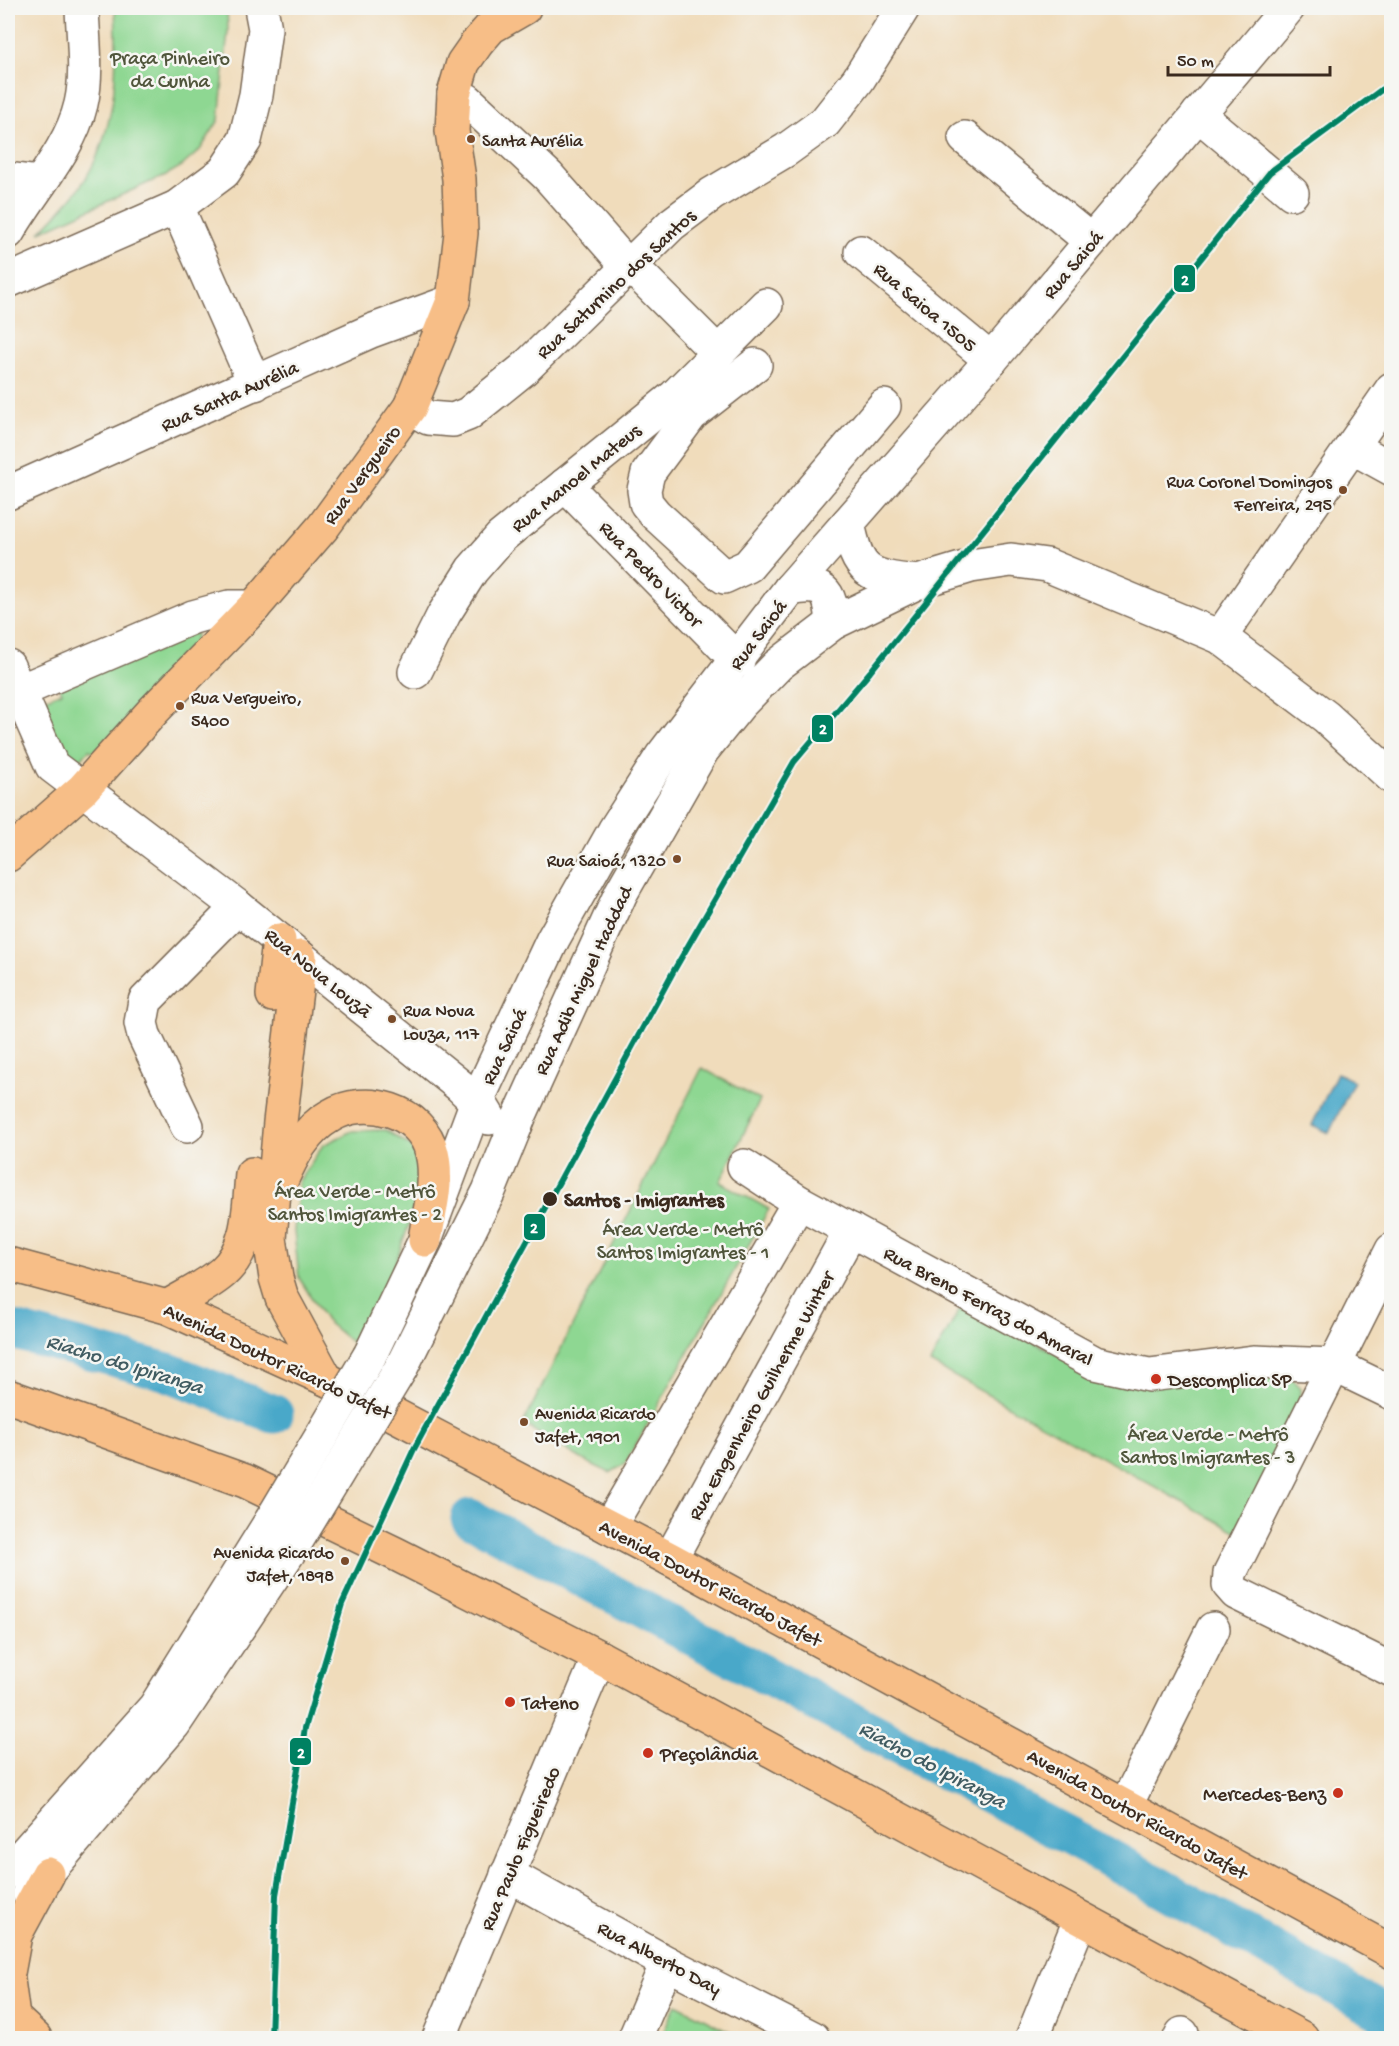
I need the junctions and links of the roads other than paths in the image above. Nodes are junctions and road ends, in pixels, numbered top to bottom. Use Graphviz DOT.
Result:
graph roads {
  1 [pos="82,8"];
  2 [pos="261,8"];
  3 [pos="524,8"];
  4 [pos="903,8"];
  5 [pos="1288,8"];
  6 [pos="454,94"];
  7 [pos="1198,114"];
  8 [pos="965,138"];
  9 [pos="8,179"];
  10 [pos="40,183"];
  11 [pos="1292,194"];
  12 [pos="177,207"];
  13 [pos="8,232"];
  14 [pos="1091,241"];
  15 [pos="861,252"];
  16 [pos="629,268"];
  17 [pos="8,280"];
  18 [pos="453,301"];
  19 [pos="766,305"];
  20 [pos="718,353"];
  21 [pos="991,360"];
  22 [pos="755,365"];
  23 [pos="255,384"];
  24 [pos="1392,389"];
  25 [pos="884,406"];
  26 [pos="410,407"];
  27 [pos="1352,447"];
  28 [pos="1392,469"];
  29 [pos="565,485"];
  30 [pos="8,493"];
  31 [pos="848,523"];
  32 [pos="724,577"];
  33 [pos="918,582"];
  34 [pos="790,589"];
  35 [pos="254,607"];
  36 [pos="692,614"];
  37 [pos="833,623"];
  38 [pos="1220,637"];
  39 [pos="738,661"];
  40 [pos="415,672"];
  41 [pos="11,685"];
  42 [pos="1392,777"];
  43 [pos="82,790"];
  44 [pos="8,855"];
  45 [pos="238,907"];
  46 [pos="290,948"];
  47 [pos="477,1101"];
  48 [pos="187,1126"];
  49 [pos="744,1166"];
  50 [pos="489,1191"];
  51 [pos="272,1199"];
  52 [pos="799,1202"];
  53 [pos="851,1230"];
  54 [pos="425,1240"];
  55 [pos="1392,1250"];
  56 [pos="8,1264"];
  57 [pos="167,1307"];
  58 [pos="1334,1365"];
  59 [pos="326,1379"];
  60 [pos="1392,1392"];
  61 [pos="8,1396"];
  62 [pos="609,1527"];
  63 [pos="670,1559"];
  64 [pos="1213,1629"];
  65 [pos="599,1657"];
  66 [pos="1392,1670"];
  67 [pos="1126,1805"];
  68 [pos="8,1872"];
  69 [pos="48,1874"];
  70 [pos="507,1874"];
  71 [pos="8,1918"];
  72 [pos="1080,1920"];
  73 [pos="1392,1952"];
  74 [pos="667,1962"];
  75 [pos="8,1973"];
  76 [pos="8,1980"];
  77 [pos="18,2023"];
  78 [pos="439,2038"];
  79 [pos="635,2038"];
  80 [pos="810,2038"];
  81 [pos="1032,2038"];
  82 [pos="1302,2038"];
  1 -- 10 [label="street"];
  2 -- 12 [label="street"];
  3 -- 6 [label="main road, Rua Vergueiro"];
  4 -- 16 [label="street, Rua Saturnino dos Santos"];
  5 -- 7 [label="street, Rua Saioá"];
  6 -- 16 [label="street"];
  6 -- 18 [label="main road, Rua Vergueiro"];
  7 -- 11 [label="street"];
  7 -- 14 [label="street, Rua Saioá"];
  8 -- 14 [label="street"];
  9 -- 10 [label="street"];
  10 -- 13 [label="street"];
  12 -- 17 [label="street"];
  12 -- 23 [label="street"];
  14 -- 21 [label="street, Rua Saioá"];
  15 -- 21 [label="street, Rua Saioa 1505"];
  16 -- 20 [label="street"];
  16 -- 26 [label="street, Rua Saturnino dos Santos"];
  18 -- 23 [label="street, Rua Santa Aurélia"];
  18 -- 26 [label="main road, Rua Vergueiro"];
  19 -- 20 [label="street, Rua Manoel Mateus"];
  20 -- 29 [label="street, Rua Manoel Mateus"];
  21 -- 31 [label="street, Rua Saioá"];
  22 -- 32 [label="street"];
  23 -- 30 [label="street, Rua Santa Aurélia"];
  24 -- 27 [label="street"];
  25 -- 32 [label="street"];
  26 -- 35 [label="main road, Rua Vergueiro"];
  27 -- 28 [label="street"];
  27 -- 38 [label="street"];
  29 -- 36 [label="street, Rua Pedro Victor"];
  29 -- 40 [label="street, Rua Manoel Mateus"];
  31 -- 33 [label="street"];
  31 -- 34 [label="street, Rua Saioá"];
  32 -- 36 [label="street"];
  33 -- 37 [label="street, Rua Adib Miguel Haddad"];
  33 -- 38 [label="street, Rua Adib Miguel Haddad"];
  34 -- 37 [label="street"];
  34 -- 39 [label="street, Rua Saioá"];
  35 -- 41 [label="street"];
  35 -- 43 [label="main road, Rua Vergueiro"];
  36 -- 39 [label="street, Rua Pedro Victor"];
  37 -- 50 [label="street, Rua Adib Miguel Haddad"];
  38 -- 42 [label="street, Rua Adib Miguel Haddad"];
  39 -- 47 [label="street, Rua Saioá"];
  41 -- 43 [label="street, Rua Nova Louzã"];
  43 -- 44 [label="main road, Rua Vergueiro"];
  43 -- 45 [label="street, Rua Nova Louzã"];
  45 -- 46 [label="street, Rua Nova Louzã"];
  45 -- 48 [label="street"];
  46 -- 47 [label="street, Rua Nova Louzã"];
  46 -- 51 [label="main road"];
  46 -- 57 [label="main road"];
  47 -- 50 [label="street, Rua Nova Louzã"];
  47 -- 54 [label="street, Rua Saioá"];
  49 -- 52 [label="street, Rua Breno Ferraz do Amaral"];
  50 -- 69 [label="street, Rua Adib Miguel Haddad, bridge"];
  51 -- 54 [label="main road"];
  51 -- 59 [label="main road"];
  52 -- 53 [label="street, Rua Breno Ferraz do Amaral"];
  52 -- 62 [label="street"];
  53 -- 58 [label="street, Rua Breno Ferraz do Amaral"];
  53 -- 63 [label="street, Rua Engenheiro Guilherme Winter"];
  54 -- 68 [label="street, Rua Saioá, bridge"];
  55 -- 58 [label="street"];
  56 -- 57 [label="main road, Avenida Doutor Ricardo Jafet"];
  57 -- 59 [label="main road, Avenida Doutor Ricardo Jafet"];
  58 -- 60 [label="street, Rua Breno Ferraz do Amaral"];
  58 -- 66 [label="street"];
  59 -- 62 [label="main road, Avenida Doutor Ricardo Jafet"];
  61 -- 65 [label="main road"];
  62 -- 63 [label="main road, Avenida Doutor Ricardo Jafet"];
  63 -- 67 [label="main road, Avenida Doutor Ricardo Jafet"];
  64 -- 67 [label="street"];
  65 -- 70 [label="street, Rua Paulo Figueiredo"];
  65 -- 72 [label="main road"];
  67 -- 73 [label="main road, Avenida Doutor Ricardo Jafet"];
  69 -- 71 [label="street, Rua Adib Miguel Haddad"];
  69 -- 75 [label="main road"];
  70 -- 74 [label="street, Rua Alberto Day"];
  70 -- 78 [label="street, Rua Paulo Figueiredo"];
  72 -- 81 [label="street"];
  72 -- 82 [label="main road"];
  74 -- 79 [label="street"];
  74 -- 80 [label="street, Rua Alberto Day"];
  76 -- 77 [label="main road"];
}
